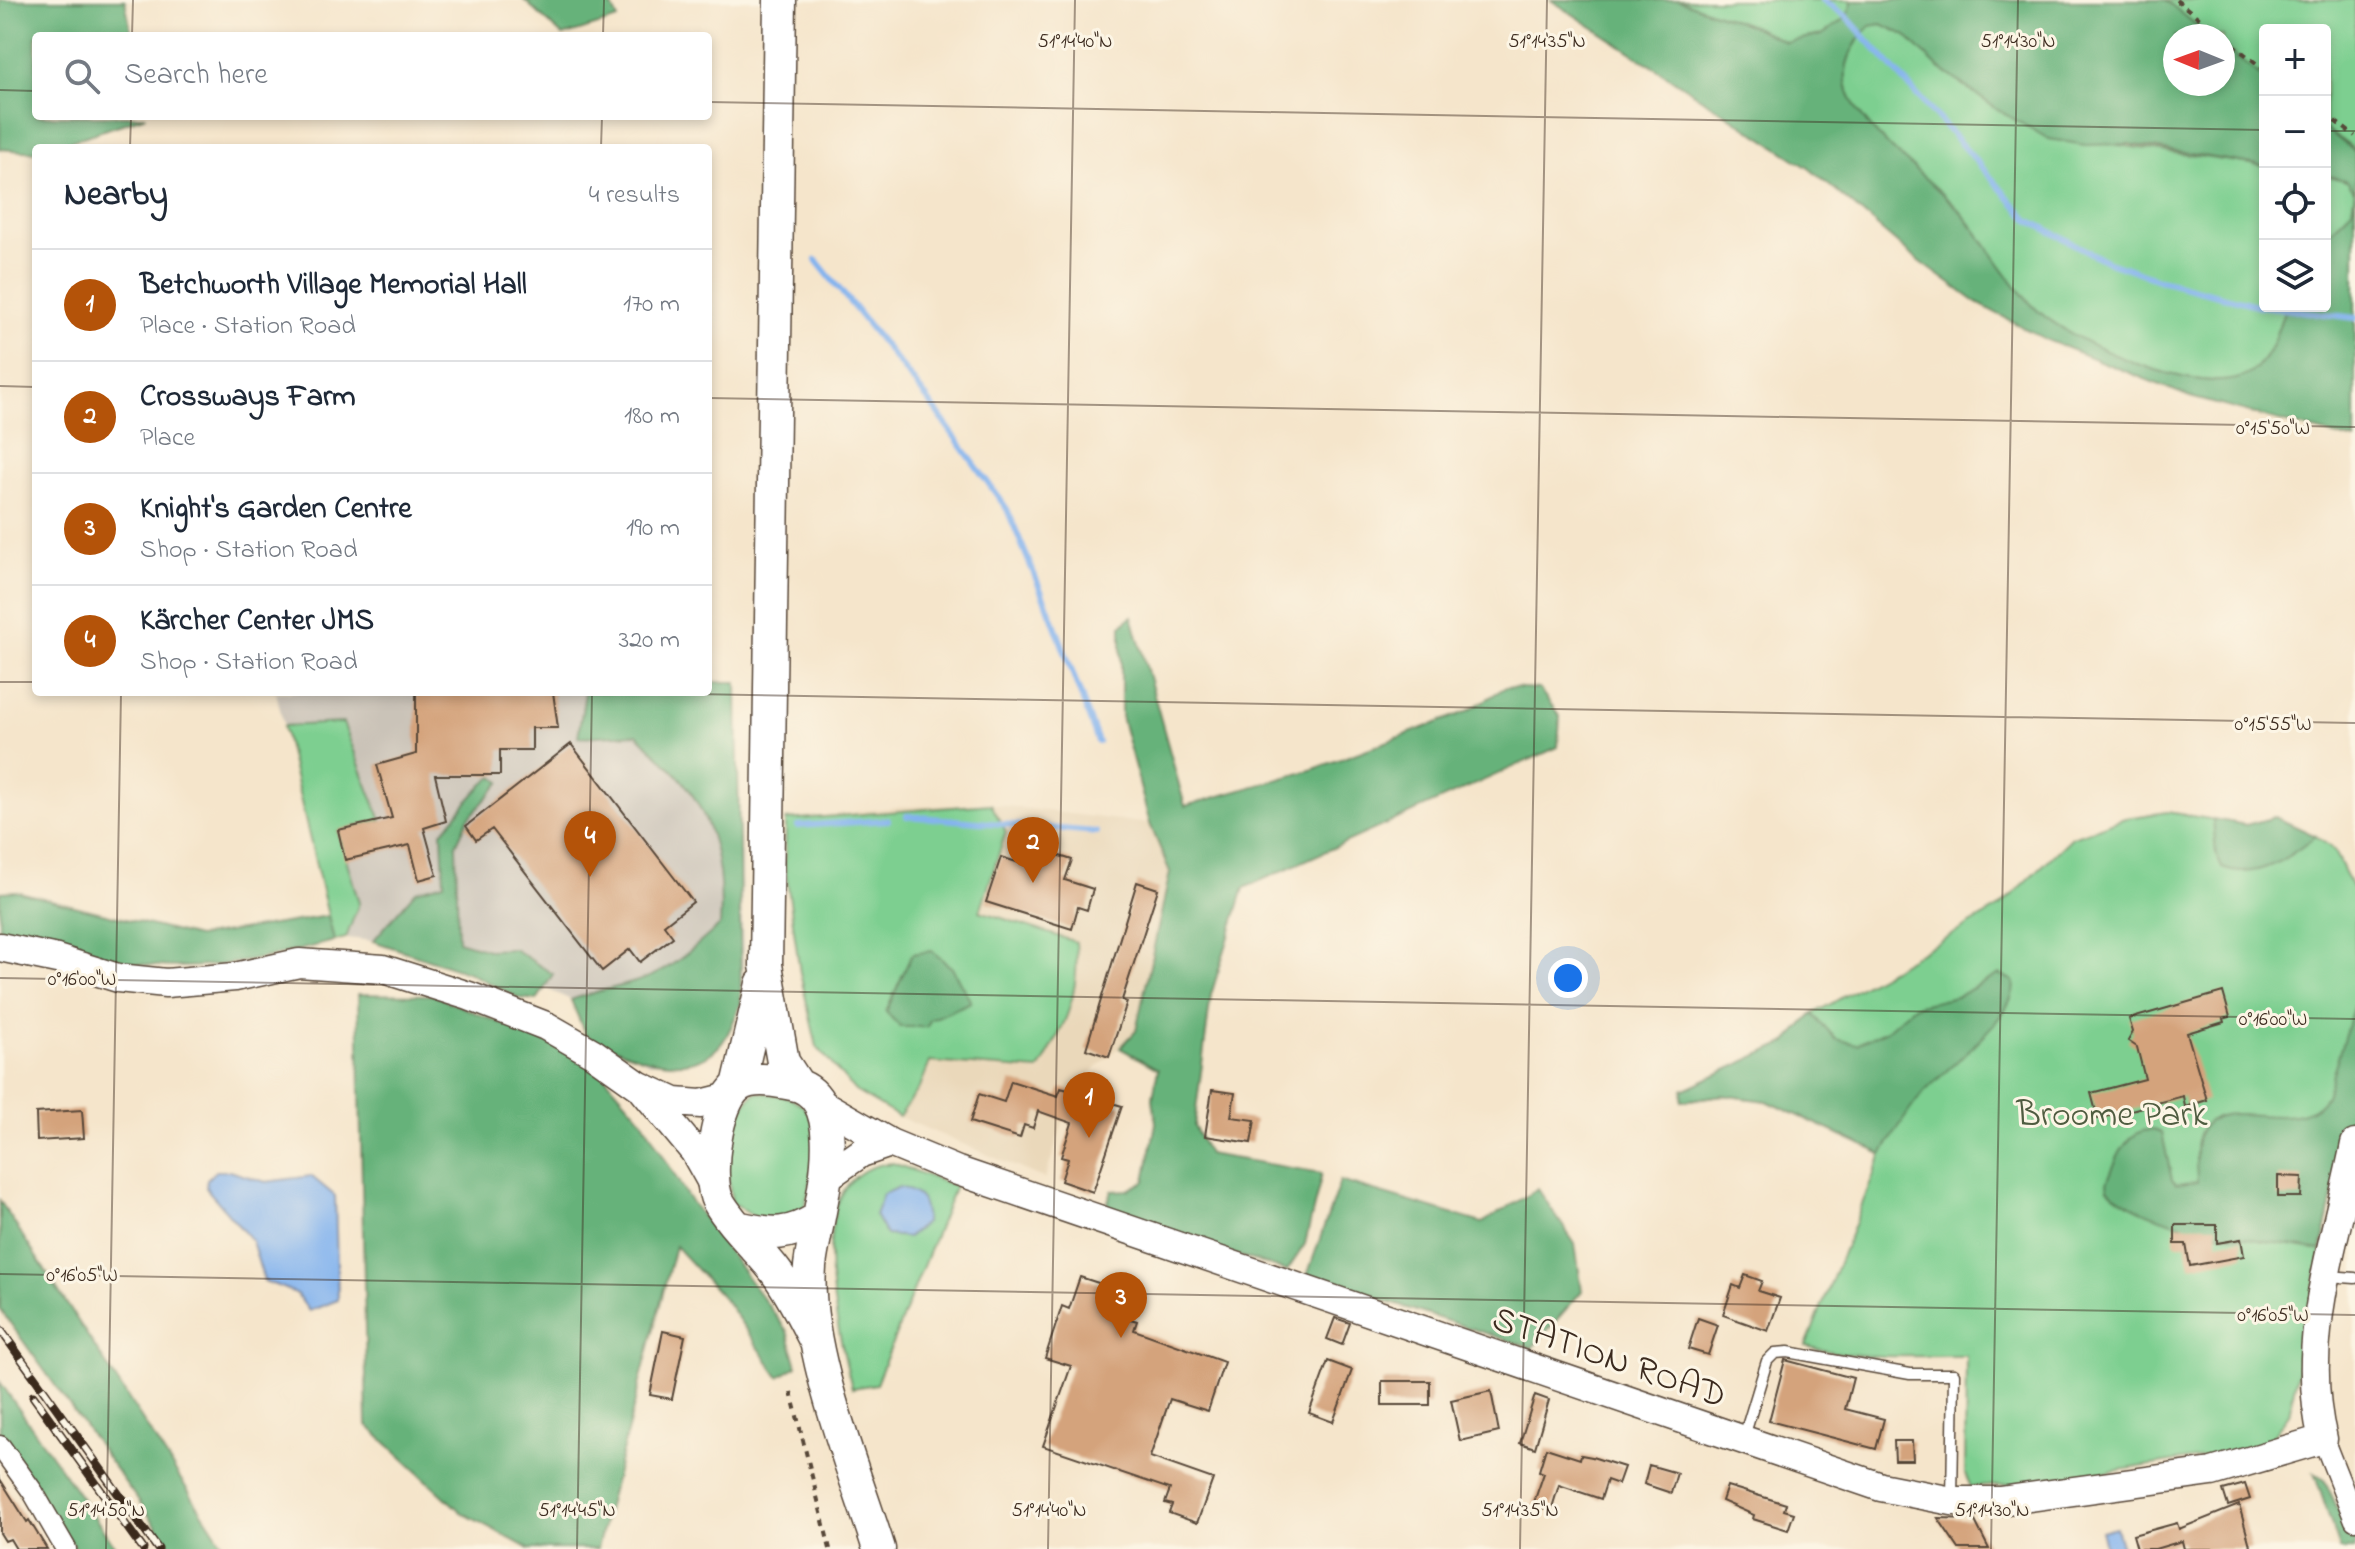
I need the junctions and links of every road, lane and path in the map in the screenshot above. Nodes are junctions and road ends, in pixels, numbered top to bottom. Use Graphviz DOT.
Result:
graph roads {
  1 [pos="780,0"];
  2 [pos="2176,0"];
  3 [pos="2207,24"];
  4 [pos="2235,46"];
  5 [pos="2259,65"];
  6 [pos="2331,118"];
  7 [pos="2355,136"];
  8 [pos="0,947"];
  9 [pos="766,965"];
  10 [pos="638,1085"];
  11 [pos="733,1092"];
  12 [pos="807,1092"];
  13 [pos="890,1143"];
  14 [pos="2355,1144"];
  15 [pos="828,1176"];
  16 [pos="712,1183"];
  17 [pos="817,1219"];
  18 [pos="741,1228"];
  19 [pos="2326,1276"];
  20 [pos="2355,1278"];
  21 [pos="815,1340"];
  22 [pos="791,1392"];
  23 [pos="2323,1439"];
  24 [pos="1743,1441"];
  25 [pos="0,1446"];
  26 [pos="1952,1501"];
  27 [pos="2355,1520"];
  28 [pos="66,1549"];
  29 [pos="830,1549"];
  30 [pos="879,1549"];
  1 -- 9 [label="main road"];
  2 -- 3 [label="path"];
  4 -- 5 [label="path"];
  6 -- 7 [label="path"];
  8 -- 10 [label="street"];
  9 -- 11 [label="main road"];
  9 -- 12 [label="main road"];
  10 -- 11 [label="street"];
  10 -- 16 [label="street"];
  11 -- 12 [label="main road"];
  11 -- 16 [label="main road"];
  12 -- 13 [label="street, STATION ROAD"];
  12 -- 15 [label="main road"];
  13 -- 15 [label="street"];
  13 -- 24 [label="street, STATION ROAD"];
  14 -- 19 [label="street"];
  15 -- 17 [label="main road"];
  16 -- 18 [label="main road"];
  17 -- 18 [label="main road"];
  17 -- 21 [label="main road"];
  18 -- 21 [label="main road"];
  19 -- 20 [label="lane"];
  19 -- 23 [label="street"];
  21 -- 30 [label="main road"];
  22 -- 29 [label="path"];
  23 -- 26 [label="street, STATION ROAD"];
  23 -- 27 [label="street"];
  24 -- 26 [label="street, STATION ROAD"];
  24 -- 26 [label="lane"];
  25 -- 28 [label="street"];
}
